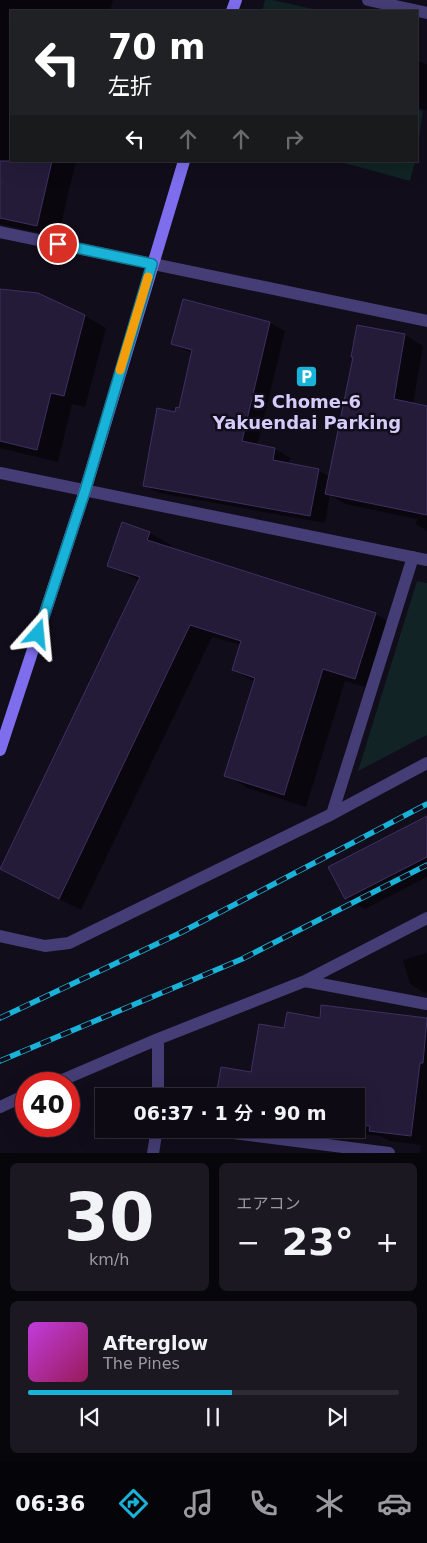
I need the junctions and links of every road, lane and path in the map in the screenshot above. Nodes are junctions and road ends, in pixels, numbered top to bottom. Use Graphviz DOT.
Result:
graph roads {
  1 [pos="368,0"];
  2 [pos="413,10"];
  3 [pos="184,162"];
  4 [pos="0,232"];
  5 [pos="152,264"];
  6 [pos="427,321"];
  7 [pos="0,473"];
  8 [pos="85,491"];
  9 [pos="413,557"];
  10 [pos="427,560"];
  11 [pos="4,723"];
  12 [pos="0,750"];
  13 [pos="427,763"];
  14 [pos="332,814"];
  15 [pos="427,918"];
  16 [pos="0,936"];
  17 [pos="305,981"];
  18 [pos="427,1004"];
  19 [pos="158,1039"];
  20 [pos="80,1072"];
  21 [pos="158,1088"];
  22 [pos="15,1100"];
  23 [pos="0,1106"];
  24 [pos="155,1138"];
  25 [pos="273,1138"];
  26 [pos="152,1153"];
  27 [pos="389,1153"];
  1 -- 2 [label="street"];
  3 -- 5 [label="street"];
  4 -- 5 [label="street"];
  5 -- 6 [label="street"];
  5 -- 8 [label="street"];
  7 -- 8 [label="street"];
  8 -- 9 [label="street"];
  8 -- 11 [label="street"];
  9 -- 10 [label="street"];
  9 -- 14 [label="street"];
  11 -- 12 [label="street"];
  13 -- 14 [label="street"];
  14 -- 16 [label="street"];
  15 -- 17 [label="street"];
  17 -- 18 [label="street"];
  17 -- 19 [label="street"];
  19 -- 20 [label="street"];
  19 -- 21 [label="street"];
  22 -- 23 [label="street"];
  24 -- 26 [label="street"];
  25 -- 27 [label="street"];
}
